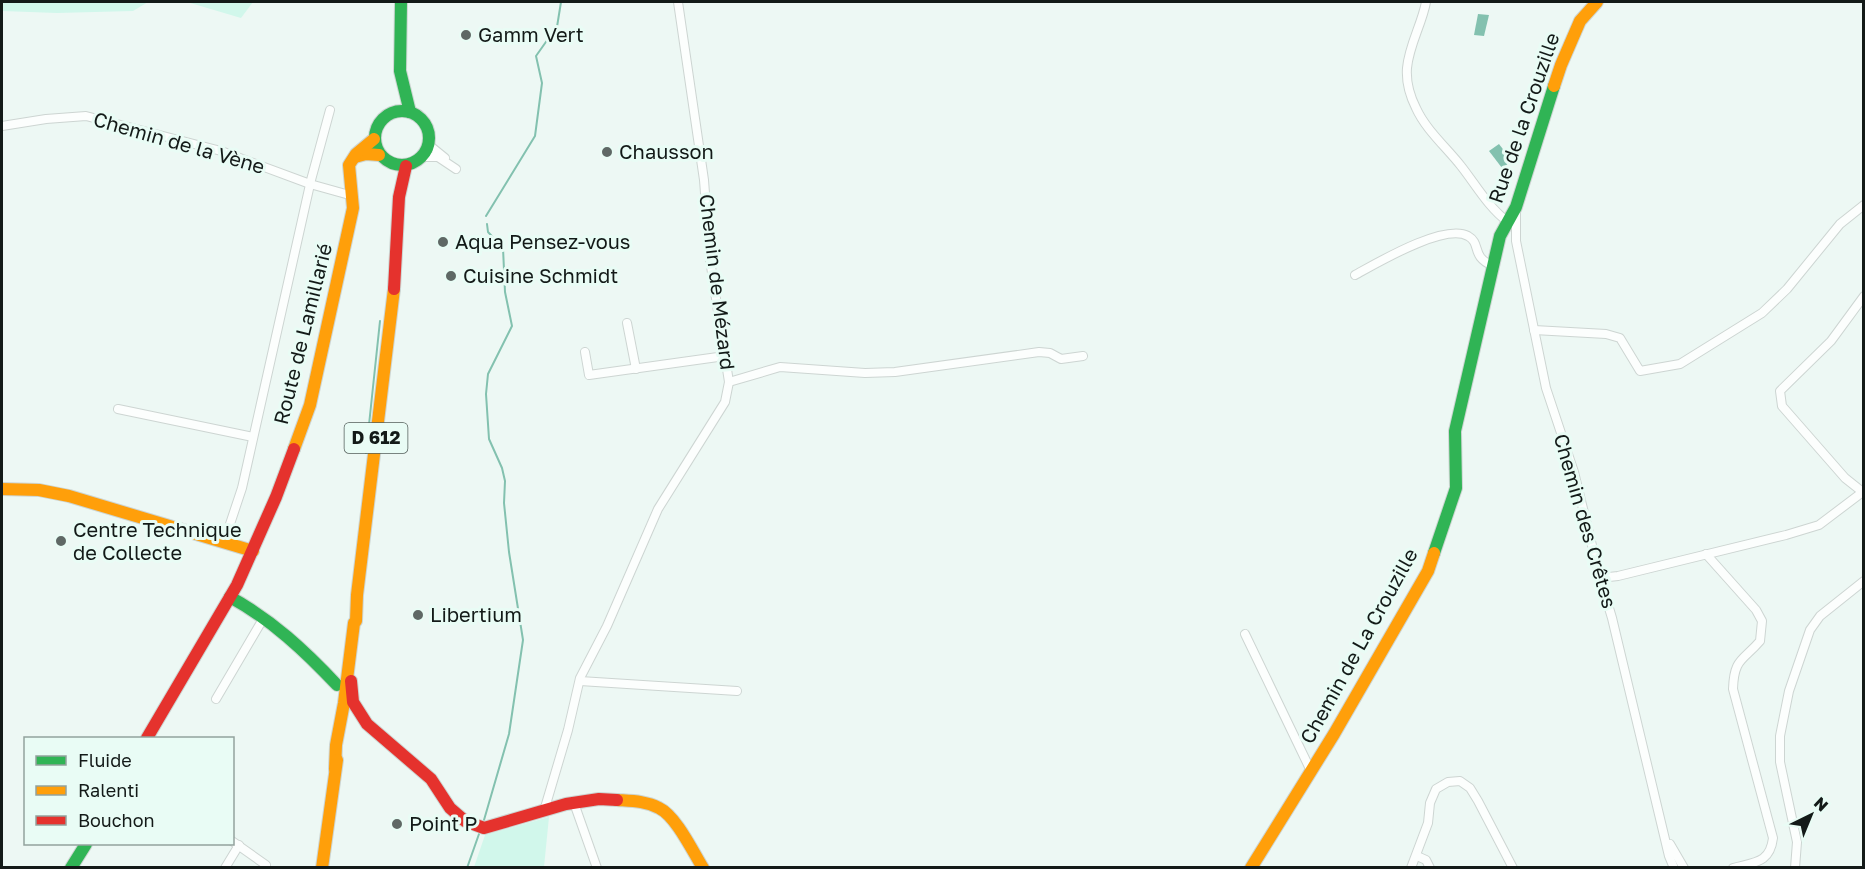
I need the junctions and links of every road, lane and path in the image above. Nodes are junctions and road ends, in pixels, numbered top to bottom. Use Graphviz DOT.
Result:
graph roads {
  1 [pos="400,2"];
  2 [pos="678,2"];
  3 [pos="1426,2"];
  4 [pos="1597,2"];
  5 [pos="399,75"];
  6 [pos="330,110"];
  7 [pos="410,112"];
  8 [pos="387,115"];
  9 [pos="2,126"];
  10 [pos="374,139"];
  11 [pos="429,145"];
  12 [pos="380,155"];
  13 [pos="422,157"];
  14 [pos="354,158"];
  15 [pos="390,164"];
  16 [pos="406,165"];
  17 [pos="310,184"];
  18 [pos="353,196"];
  19 [pos="1863,205"];
  20 [pos="1516,207"];
  21 [pos="1509,220"];
  22 [pos="1494,268"];
  23 [pos="1355,275"];
  24 [pos="1863,296"];
  25 [pos="388,320"];
  26 [pos="627,323"];
  27 [pos="1534,330"];
  28 [pos="585,352"];
  29 [pos="725,356"];
  30 [pos="1083,356"];
  31 [pos="636,369"];
  32 [pos="729,382"];
  33 [pos="118,409"];
  34 [pos="253,437"];
  35 [pos="2,489"];
  36 [pos="1863,492"];
  37 [pos="224,542"];
  38 [pos="253,551"];
  39 [pos="1706,554"];
  40 [pos="1600,578"];
  41 [pos="1863,581"];
  42 [pos="230,597"];
  43 [pos="263,619"];
  44 [pos="1245,634"];
  45 [pos="350,651"];
  46 [pos="580,681"];
  47 [pos="337,685"];
  48 [pos="737,691"];
  49 [pos="216,699"];
  50 [pos="344,703"];
  51 [pos="366,724"];
  52 [pos="148,737"];
  53 [pos="1311,771"];
  54 [pos="574,803"];
  55 [pos="544,811"];
  56 [pos="1664,833"];
  57 [pos="236,843"];
  58 [pos="85,845"];
  59 [pos="1417,856"];
  60 [pos="266,865"];
  61 [pos="71,867"];
  62 [pos="225,867"];
  63 [pos="322,867"];
  64 [pos="597,867"];
  65 [pos="703,867"];
  66 [pos="1251,867"];
  67 [pos="1412,867"];
  68 [pos="1430,867"];
  69 [pos="1513,867"];
  70 [pos="1674,867"];
  71 [pos="1684,867"];
  72 [pos="1733,867"];
  73 [pos="1795,867"];
  1 -- 5 [label="main road"];
  2 -- 29 [label="street, Chemin de Mézard"];
  3 -- 21 [label="street"];
  4 -- 20 [label="main road, Rue de la Crouzille"];
  5 -- 7 [label="main road"];
  5 -- 8 [label="main road"];
  6 -- 17 [label="street"];
  7 -- 8 [label="main road"];
  7 -- 11 [label="main road"];
  8 -- 10 [label="main road"];
  9 -- 17 [label="street, Chemin de la Vène"];
  10 -- 12 [label="main road"];
  10 -- 14 [label="main road"];
  11 -- 13 [label="main road"];
  11 -- 13 [label="street"];
  12 -- 14 [label="main road"];
  12 -- 15 [label="main road"];
  13 -- 16 [label="main road"];
  14 -- 18 [label="main road, Route de Lamillarié"];
  15 -- 16 [label="main road"];
  15 -- 25 [label="main road, D 612"];
  16 -- 25 [label="main road, D 612"];
  17 -- 18 [label="street, Chemin de la Vène"];
  17 -- 34 [label="street"];
  18 -- 38 [label="main road, Route de Lamillarié"];
  19 -- 27 [label="street"];
  20 -- 21 [label="main road, Rue de la Crouzille"];
  20 -- 27 [label="street, Chemin des Crêtes"];
  21 -- 22 [label="main road, Chemin de La Crouzille"];
  22 -- 23 [label="street"];
  22 -- 53 [label="main road, Chemin de La Crouzille"];
  24 -- 36 [label="street"];
  25 -- 45 [label="main road, D 612"];
  26 -- 31 [label="street"];
  27 -- 40 [label="street, Chemin des Crêtes"];
  28 -- 31 [label="street"];
  29 -- 31 [label="street"];
  29 -- 32 [label="street, Chemin de Mézard"];
  30 -- 32 [label="street"];
  32 -- 46 [label="street, Chemin de Mézard"];
  33 -- 34 [label="street"];
  34 -- 37 [label="street"];
  35 -- 37 [label="main road"];
  36 -- 39 [label="street"];
  37 -- 38 [label="main road"];
  38 -- 42 [label="main road, Route de Lamillarié"];
  39 -- 40 [label="street"];
  39 -- 72 [label="street"];
  40 -- 56 [label="street, Chemin des Crêtes"];
  41 -- 73 [label="street"];
  42 -- 43 [label="main road"];
  42 -- 52 [label="main road, Route de Lamillarié"];
  43 -- 47 [label="main road"];
  43 -- 49 [label="street"];
  44 -- 53 [label="street"];
  45 -- 50 [label="main road, D 612"];
  45 -- 51 [label="main road"];
  46 -- 48 [label="street"];
  46 -- 55 [label="street, Chemin de Mézard"];
  50 -- 51 [label="main road"];
  50 -- 63 [label="main road, D 612"];
  51 -- 55 [label="main road"];
  53 -- 66 [label="main road, Chemin de La Crouzille"];
  54 -- 55 [label="main road"];
  54 -- 64 [label="street"];
  54 -- 65 [label="main road"];
  56 -- 70 [label="street, Chemin des Crêtes"];
  56 -- 71 [label="street, Chemin des Crêtes"];
  57 -- 60 [label="street"];
  57 -- 62 [label="street"];
  58 -- 61 [label="main road"];
  59 -- 67 [label="street"];
  59 -- 68 [label="street"];
  59 -- 69 [label="street"];
}
